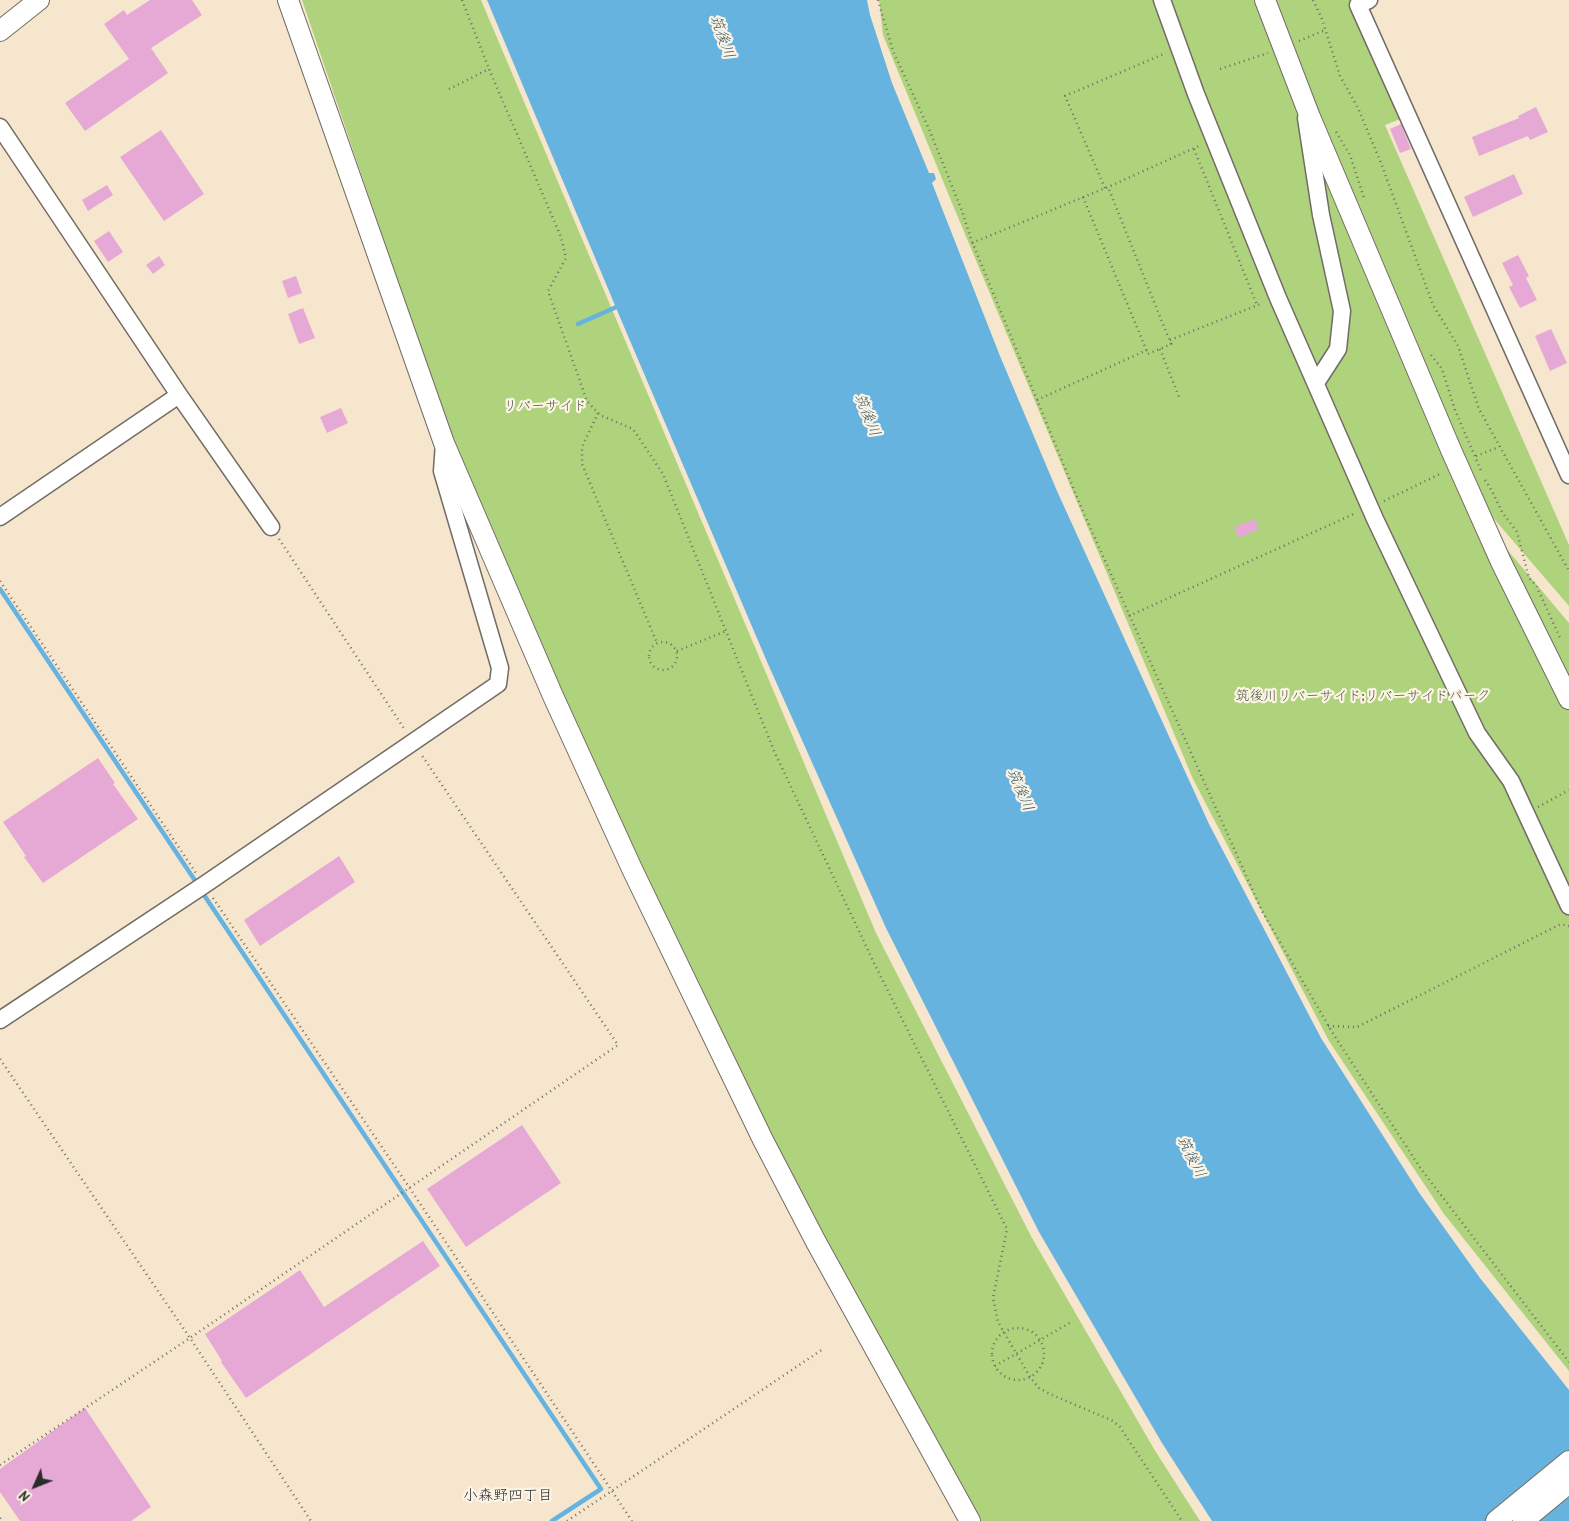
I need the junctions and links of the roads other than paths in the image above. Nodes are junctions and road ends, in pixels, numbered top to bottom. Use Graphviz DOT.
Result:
graph roads {
  1 [pos="40,0"];
  2 [pos="288,0"];
  3 [pos="1162,0"];
  4 [pos="1265,0"];
  5 [pos="1370,0"];
  6 [pos="0,31"];
  7 [pos="1302,96"];
  8 [pos="0,127"];
  9 [pos="1316,383"];
  10 [pos="179,395"];
  11 [pos="444,443"];
  12 [pos="1569,475"];
  13 [pos="0,517"];
  14 [pos="271,527"];
  15 [pos="1569,699"];
  16 [pos="1569,906"];
  17 [pos="0,1020"];
  18 [pos="1569,1461"];
  19 [pos="1569,1483"];
  20 [pos="970,1521"];
  21 [pos="1496,1521"];
  22 [pos="1523,1521"];
  1 -- 6 [label="street"];
  2 -- 11 [label="street"];
  3 -- 9 [label="street"];
  4 -- 7 [label="street"];
  5 -- 12 [label="street"];
  7 -- 9 [label="street"];
  7 -- 15 [label="street"];
  8 -- 10 [label="street"];
  9 -- 16 [label="street"];
  10 -- 13 [label="street"];
  10 -- 14 [label="street"];
  11 -- 17 [label="street"];
  11 -- 20 [label="street"];
  18 -- 21 [label="street"];
  19 -- 22 [label="street"];
}
